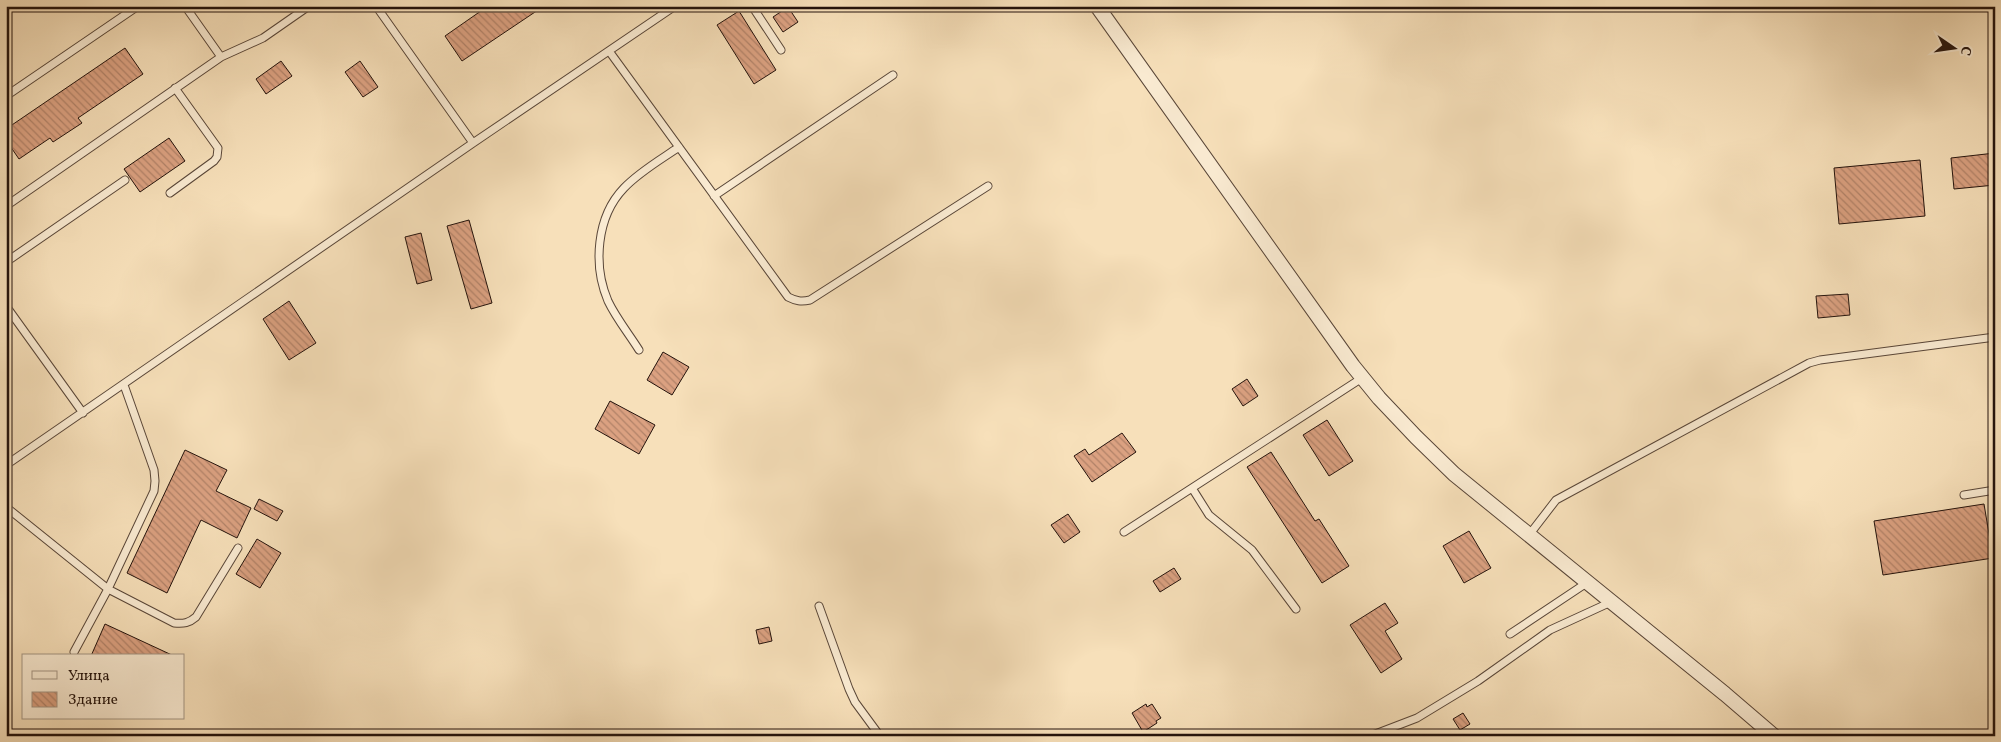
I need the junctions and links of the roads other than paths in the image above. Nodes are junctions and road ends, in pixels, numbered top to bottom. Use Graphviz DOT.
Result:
graph roads {
  1 [pos="138,6"];
  2 [pos="185,6"];
  3 [pos="309,6"];
  4 [pos="376,6"];
  5 [pos="675,6"];
  6 [pos="752,6"];
  7 [pos="1097,6"];
  8 [pos="780,50"];
  9 [pos="609,51"];
  10 [pos="221,57"];
  11 [pos="893,75"];
  12 [pos="175,88"];
  13 [pos="6,96"];
  14 [pos="473,143"];
  15 [pos="679,147"];
  16 [pos="125,180"];
  17 [pos="988,186"];
  18 [pos="170,192"];
  19 [pos="714,196"];
  20 [pos="6,206"];
  21 [pos="6,262"];
  22 [pos="6,306"];
  23 [pos="1995,337"];
  24 [pos="639,350"];
  25 [pos="1362,378"];
  26 [pos="124,385"];
  27 [pos="83,413"];
  28 [pos="6,466"];
  29 [pos="1192,488"];
  30 [pos="1995,490"];
  31 [pos="1964,495"];
  32 [pos="6,507"];
  33 [pos="1124,532"];
  34 [pos="1529,534"];
  35 [pos="238,548"];
  36 [pos="1588,582"];
  37 [pos="108,589"];
  38 [pos="1612,602"];
  39 [pos="819,606"];
  40 [pos="1296,609"];
  41 [pos="1510,634"];
  42 [pos="74,652"];
  43 [pos="880,736"];
  44 [pos="1370,736"];
  45 [pos="1774,736"];
  1 -- 13 [label="lane"];
  2 -- 10 [label="lane"];
  3 -- 10 [label="lane"];
  4 -- 14 [label="lane"];
  5 -- 9 [label="lane"];
  6 -- 8 [label="lane"];
  7 -- 25 [label="street"];
  9 -- 14 [label="lane"];
  9 -- 15 [label="lane"];
  10 -- 12 [label="lane"];
  11 -- 19 [label="lane"];
  12 -- 18 [label="lane"];
  12 -- 20 [label="lane"];
  14 -- 26 [label="lane"];
  15 -- 19 [label="lane"];
  15 -- 24 [label="lane"];
  16 -- 21 [label="lane"];
  17 -- 19 [label="lane"];
  22 -- 27 [label="lane"];
  23 -- 34 [label="lane"];
  25 -- 29 [label="lane"];
  25 -- 34 [label="street"];
  26 -- 27 [label="lane"];
  26 -- 37 [label="lane"];
  27 -- 28 [label="lane"];
  29 -- 33 [label="lane"];
  29 -- 40 [label="lane"];
  30 -- 31 [label="lane"];
  32 -- 37 [label="lane"];
  34 -- 36 [label="street"];
  35 -- 37 [label="lane"];
  36 -- 38 [label="street"];
  36 -- 41 [label="lane"];
  37 -- 42 [label="lane"];
  38 -- 44 [label="lane"];
  38 -- 45 [label="street"];
  39 -- 43 [label="lane"];
}
